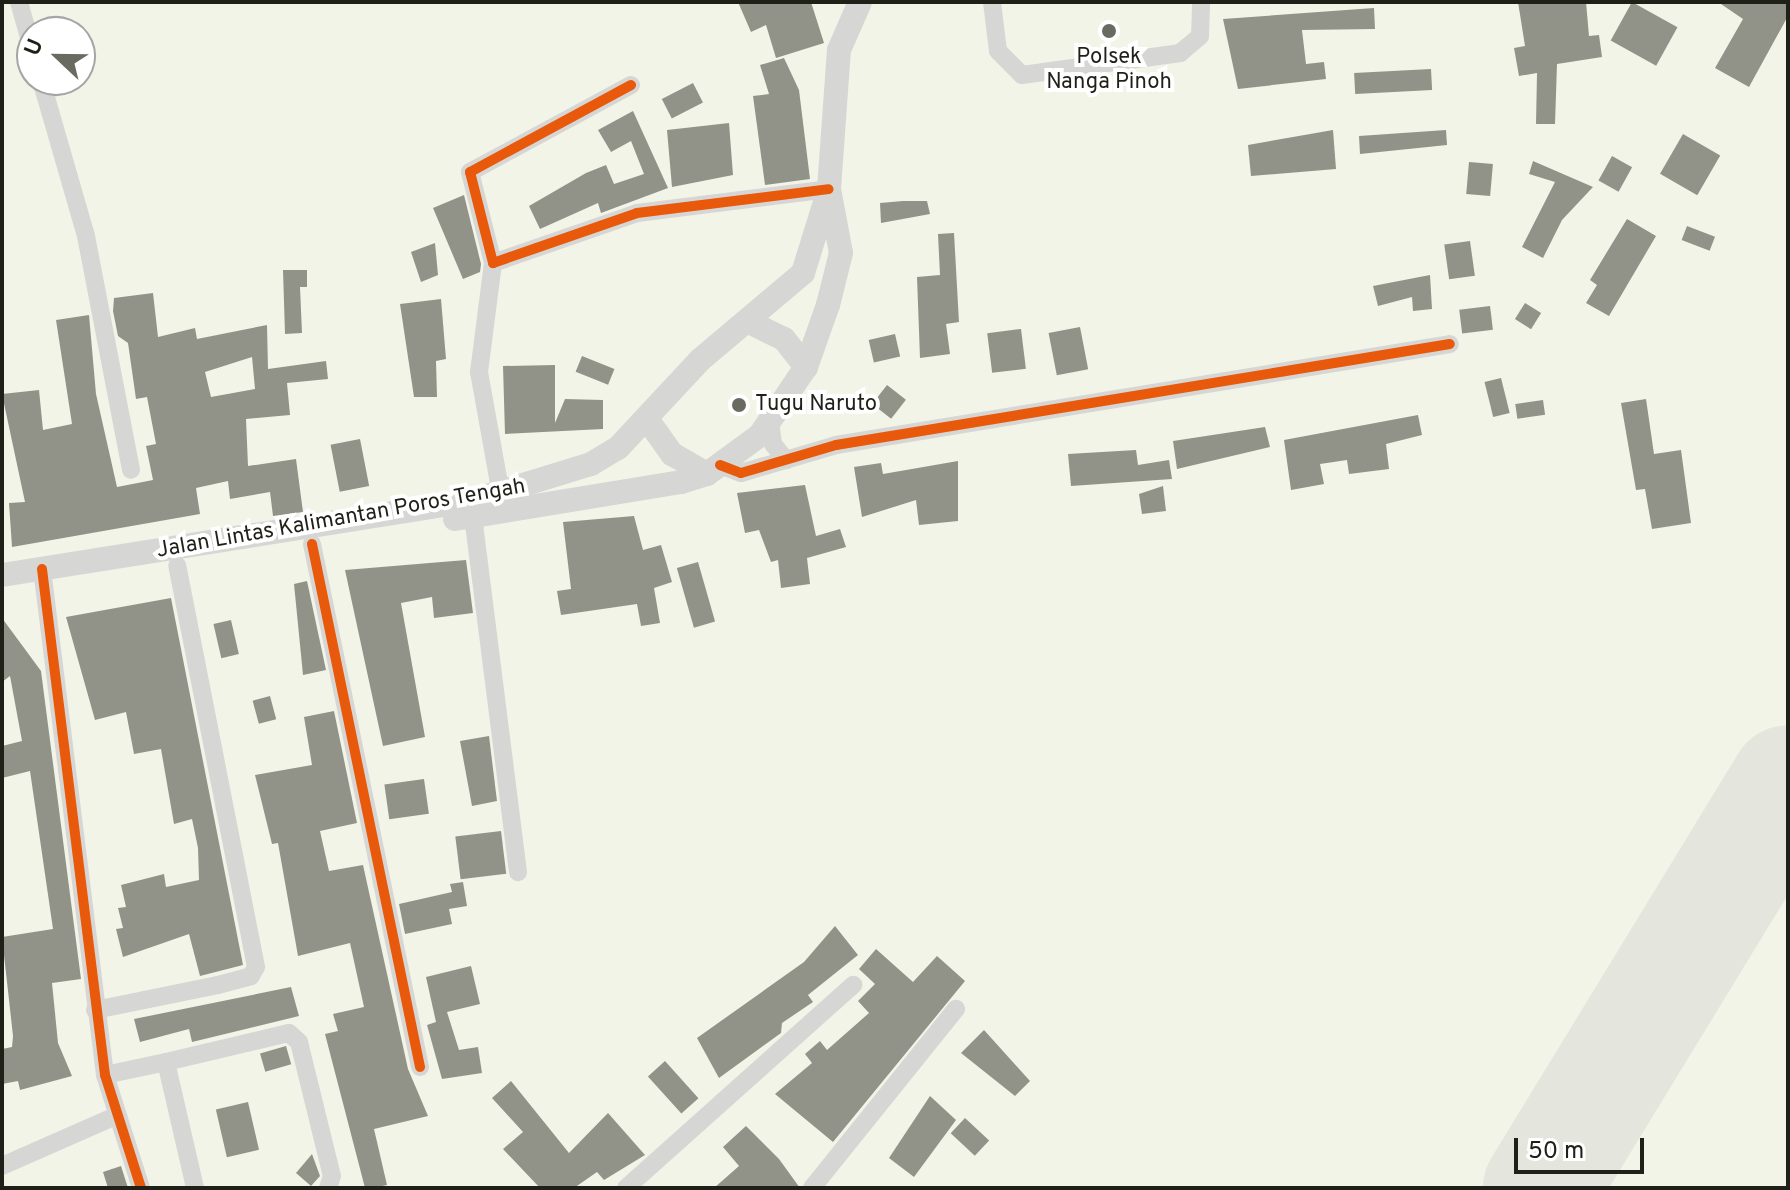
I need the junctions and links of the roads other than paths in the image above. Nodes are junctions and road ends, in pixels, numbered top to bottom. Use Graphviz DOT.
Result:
graph roads {
  1 [pos="860,2"];
  2 [pos="992,2"];
  3 [pos="1201,2"];
  4 [pos="631,85"];
  5 [pos="46,96"];
  6 [pos="829,189"];
  7 [pos="493,263"];
  8 [pos="749,322"];
  9 [pos="1450,344"];
  10 [pos="806,367"];
  11 [pos="647,419"];
  12 [pos="770,422"];
  13 [pos="786,460"];
  14 [pos="714,469"];
  15 [pos="131,470"];
  16 [pos="501,494"];
  17 [pos="473,516"];
  18 [pos="312,544"];
  19 [pos="177,566"];
  20 [pos="2,575"];
  21 [pos="43,577"];
  22 [pos="2,592"];
  23 [pos="518,872"];
  24 [pos="853,985"];
  25 [pos="956,1009"];
  26 [pos="95,1010"];
  27 [pos="166,1062"];
  28 [pos="420,1067"];
  29 [pos="105,1075"];
  30 [pos="113,1117"];
  31 [pos="2,1166"];
  32 [pos="141,1188"];
  33 [pos="195,1188"];
  34 [pos="328,1188"];
  35 [pos="626,1188"];
  36 [pos="812,1188"];
  1 -- 6 [label="main road, Jalan Lintas Kalimantan Poros Tengah"];
  2 -- 3 [label="street"];
  4 -- 7 [label="street"];
  5 -- 15 [label="street"];
  6 -- 7 [label="street"];
  6 -- 8 [label="main road, Jalan Lintas Kalimantan Poros Tengah"];
  6 -- 10 [label="main road, Jalan Lintas Kalimantan Poros Tengah"];
  7 -- 16 [label="street"];
  8 -- 10 [label="main road"];
  8 -- 11 [label="main road, Jalan Lintas Kalimantan Poros Tengah"];
  9 -- 13 [label="street"];
  10 -- 12 [label="main road, Jalan Lintas Kalimantan Poros Tengah"];
  11 -- 14 [label="main road"];
  11 -- 16 [label="main road, Jalan Lintas Kalimantan Poros Tengah"];
  12 -- 13 [label="street"];
  12 -- 14 [label="main road, Jalan Lintas Kalimantan Poros Tengah"];
  13 -- 14 [label="street"];
  14 -- 17 [label="main road, Jalan Lintas Kalimantan Poros Tengah"];
  16 -- 21 [label="main road, Jalan Lintas Kalimantan Poros Tengah"];
  17 -- 18 [label="main road, Jalan Lintas Kalimantan Poros Tengah"];
  17 -- 23 [label="street"];
  18 -- 19 [label="main road, Jalan Lintas Kalimantan Poros Tengah"];
  18 -- 28 [label="street"];
  19 -- 21 [label="main road, Jalan Lintas Kalimantan Poros Tengah"];
  19 -- 26 [label="street"];
  20 -- 21 [label="main road, Jalan Lintas Kalimantan Poros Tengah"];
  21 -- 22 [label="main road, Jalan Lintas Kalimantan Poros Tengah"];
  21 -- 26 [label="street"];
  24 -- 35 [label="street"];
  25 -- 36 [label="street"];
  26 -- 29 [label="street"];
  27 -- 29 [label="street"];
  27 -- 33 [label="street"];
  27 -- 34 [label="street"];
  29 -- 30 [label="street"];
  30 -- 31 [label="street"];
  30 -- 32 [label="street"];
}
